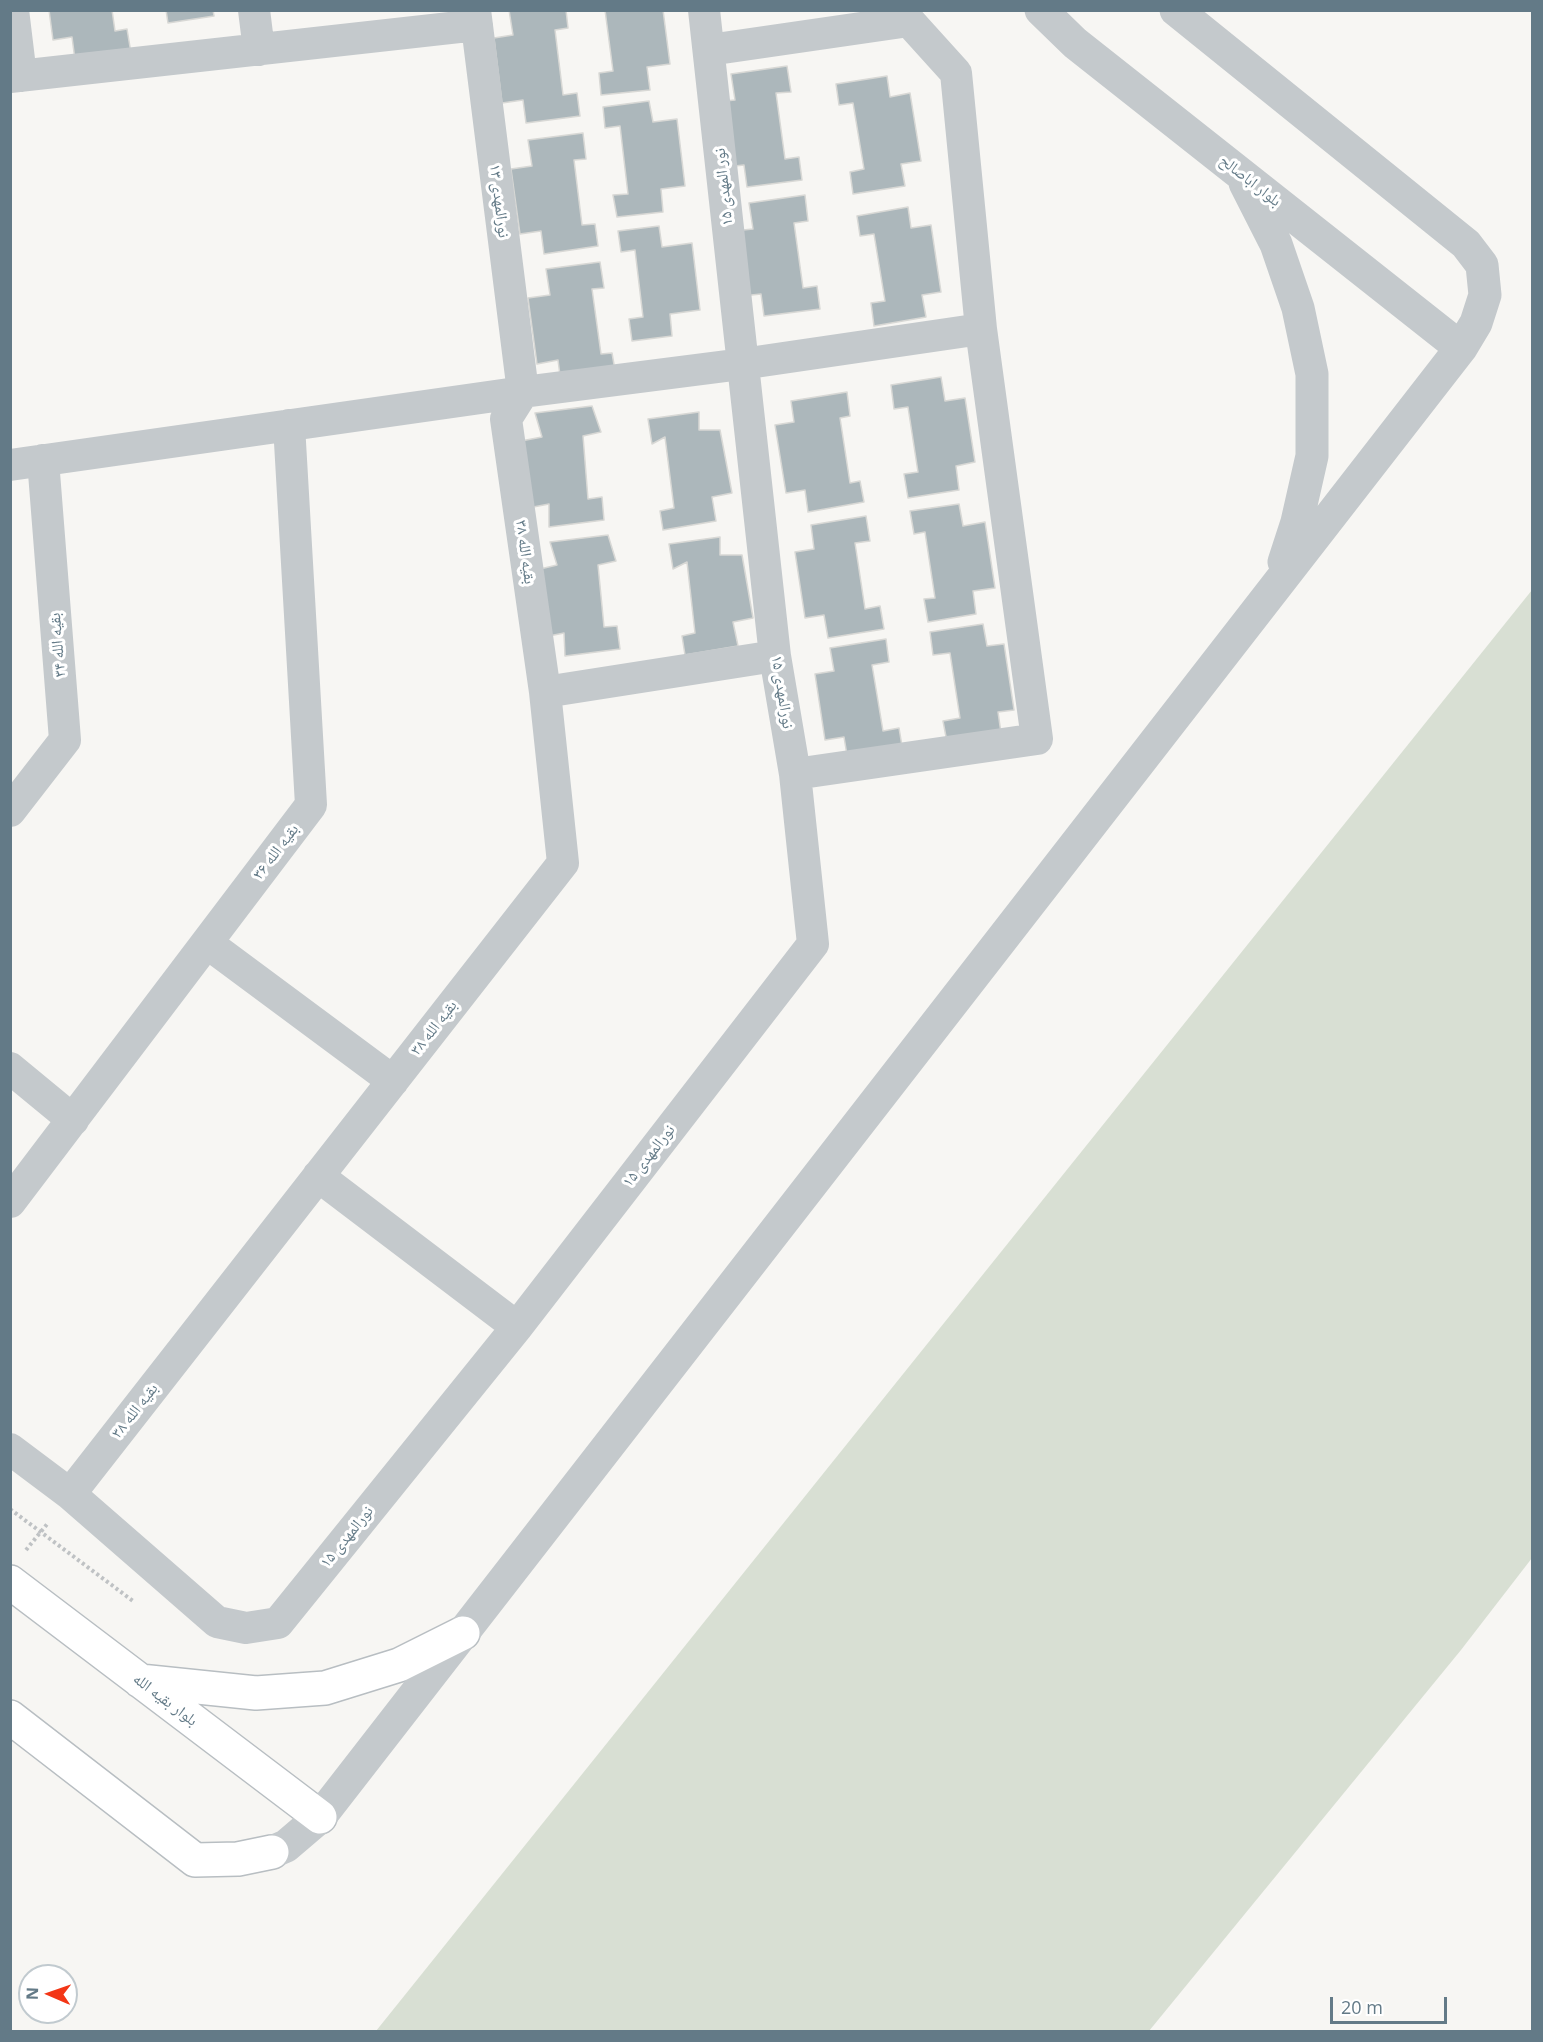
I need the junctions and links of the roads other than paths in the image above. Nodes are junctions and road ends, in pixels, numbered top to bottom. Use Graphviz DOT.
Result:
graph roads {
  1 [pos="14,10"];
  2 [pos="254,10"];
  3 [pos="704,10"];
  4 [pos="1041,10"];
  5 [pos="1176,10"];
  6 [pos="476,18"];
  7 [pos="259,50"];
  8 [pos="709,50"];
  9 [pos="16,77"];
  10 [pos="1240,173"];
  11 [pos="981,329"];
  12 [pos="1461,348"];
  13 [pos="742,364"];
  14 [pos="523,392"];
  15 [pos="289,425"];
  16 [pos="43,460"];
  17 [pos="10,465"];
  18 [pos="1277,585"];
  19 [pos="775,656"];
  20 [pos="545,692"];
  21 [pos="795,774"];
  22 [pos="10,811"];
  23 [pos="207,943"];
  24 [pos="10,1068"];
  25 [pos="393,1082"];
  26 [pos="73,1120"];
  27 [pos="318,1176"];
  28 [pos="10,1202"];
  29 [pos="516,1327"];
  30 [pos="10,1449"];
  31 [pos="70,1494"];
  32 [pos="17,1568"];
  33 [pos="463,1633"];
  34 [pos="140,1681"];
  35 [pos="10,1717"];
  36 [pos="320,1817"];
  37 [pos="272,1852"];
  1 -- 9 [label="street"];
  2 -- 7 [label="street"];
  3 -- 8 [label="street, نور المهدی ۱۵"];
  4 -- 10 [label="street, بلوار اباصالح"];
  5 -- 12 [label="street"];
  6 -- 7 [label="street"];
  6 -- 14 [label="street, نورالمهدی ۱۳"];
  7 -- 9 [label="street"];
  8 -- 11 [label="street"];
  8 -- 13 [label="street, نور المهدی ۱۵"];
  10 -- 12 [label="street, بلوار اباصالح"];
  10 -- 18 [label="street"];
  11 -- 13 [label="street"];
  11 -- 21 [label="street"];
  12 -- 18 [label="street"];
  13 -- 14 [label="street"];
  13 -- 19 [label="street, نورالمهدی ۱۵"];
  14 -- 15 [label="street"];
  14 -- 20 [label="street, بقیه الله ۳۸"];
  15 -- 16 [label="street"];
  15 -- 23 [label="street, بقیه الله ۳۶"];
  16 -- 17 [label="street"];
  16 -- 22 [label="street, بقیه الله ۳۴"];
  18 -- 33 [label="street"];
  19 -- 20 [label="street"];
  19 -- 21 [label="street, نورالمهدی ۱۵"];
  20 -- 25 [label="street, بقیه الله ۳۸"];
  21 -- 29 [label="street, نورالمهدی ۱۵"];
  23 -- 25 [label="street"];
  23 -- 26 [label="street, بقیه الله ۳۶"];
  24 -- 26 [label="street"];
  25 -- 27 [label="street, بقیه الله ۳۸"];
  26 -- 28 [label="street, بقیه الله ۳۶"];
  27 -- 29 [label="street"];
  27 -- 31 [label="street, بقیه الله ۳۸"];
  29 -- 31 [label="street, نورالمهدی ۱۵"];
  30 -- 31 [label="street, نورالمهدی ۱۵"];
  32 -- 34 [label="main road, بلوار بقیه الله"];
  33 -- 34 [label="main road"];
  33 -- 36 [label="street"];
  34 -- 36 [label="main road, بلوار بقیه الله"];
  35 -- 37 [label="main road"];
  36 -- 37 [label="street"];
}
